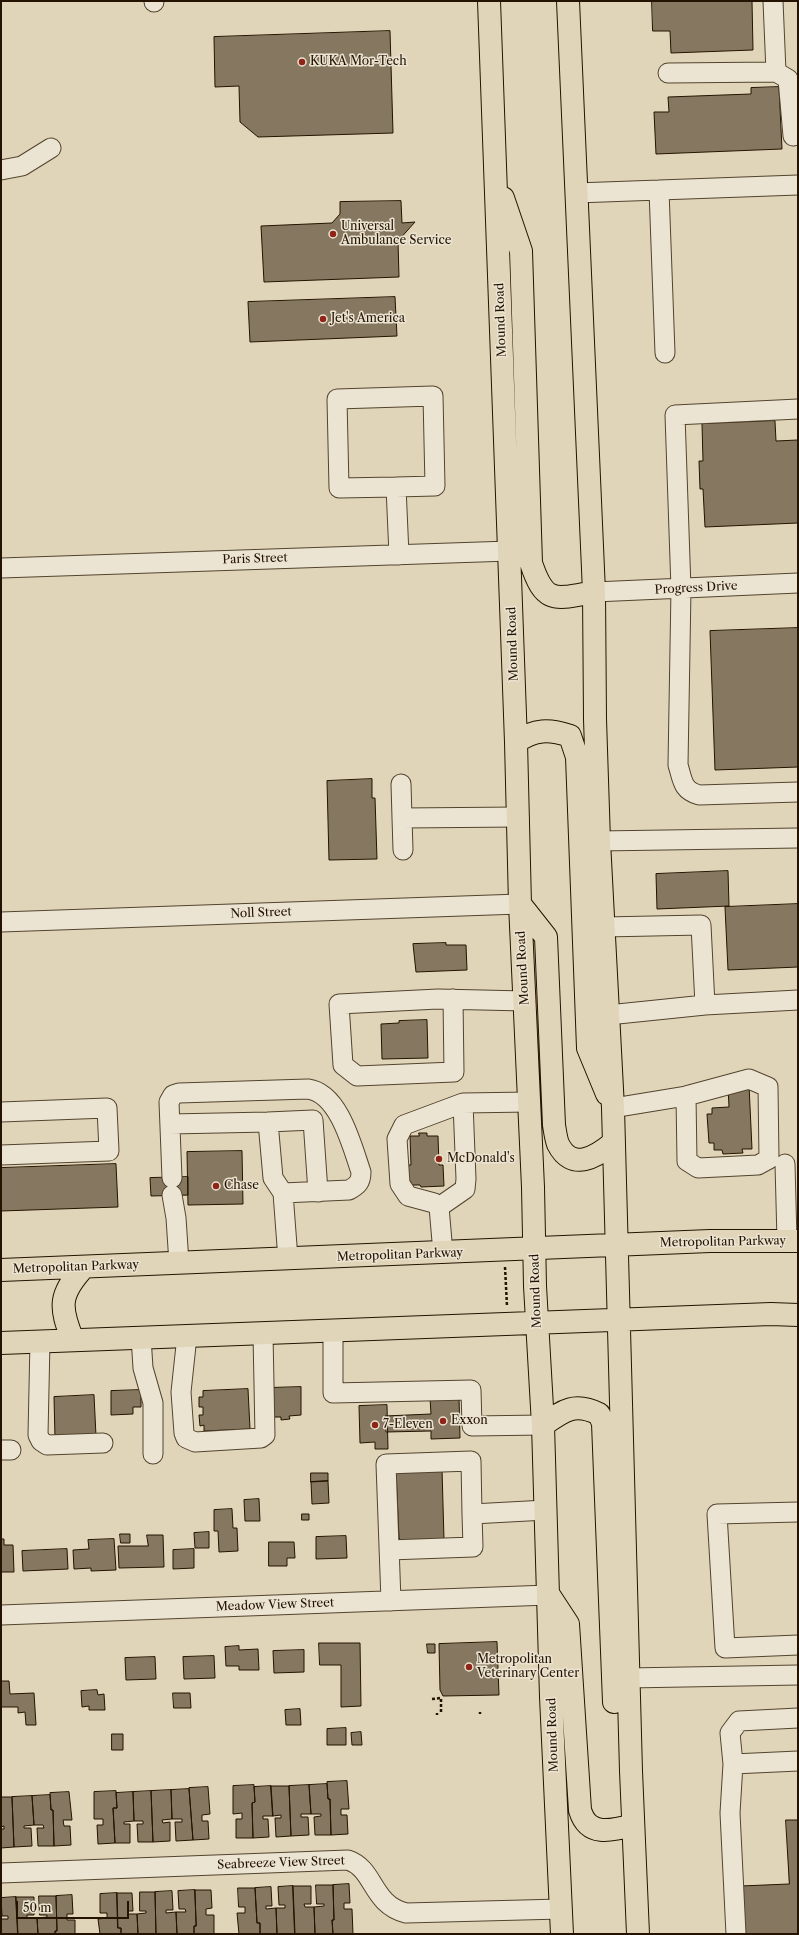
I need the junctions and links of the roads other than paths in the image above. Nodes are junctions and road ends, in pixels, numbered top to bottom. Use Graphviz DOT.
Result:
graph roads {
  1 [pos="489,1"];
  2 [pos="568,1"];
  3 [pos="773,1"];
  4 [pos="776,72"];
  5 [pos="668,73"];
  6 [pos="793,136"];
  7 [pos="51,148"];
  8 [pos="1,170"];
  9 [pos="495,176"];
  10 [pos="798,185"];
  11 [pos="659,190"];
  12 [pos="576,193"];
  13 [pos="664,354"];
  14 [pos="798,409"];
  15 [pos="396,487"];
  16 [pos="510,551"];
  17 [pos="399,555"];
  18 [pos="1,568"];
  19 [pos="798,583"];
  20 [pos="681,589"];
  21 [pos="594,592"];
  22 [pos="516,742"];
  23 [pos="401,784"];
  24 [pos="798,792"];
  25 [pos="518,817"];
  26 [pos="402,818"];
  27 [pos="798,838"];
  28 [pos="599,841"];
  29 [pos="403,850"];
  30 [pos="520,904"];
  31 [pos="1,922"];
  32 [pos="604,927"];
  33 [pos="453,999"];
  34 [pos="798,1000"];
  35 [pos="525,1001"];
  36 [pos="705,1005"];
  37 [pos="608,1015"];
  38 [pos="686,1096"];
  39 [pos="529,1102"];
  40 [pos="463,1103"];
  41 [pos="613,1108"];
  42 [pos="1,1112"];
  43 [pos="268,1122"];
  44 [pos="170,1124"];
  45 [pos="613,1143"];
  46 [pos="1,1155"];
  47 [pos="784,1162"];
  48 [pos="318,1192"];
  49 [pos="283,1193"];
  50 [pos="439,1207"];
  51 [pos="792,1240"];
  52 [pos="617,1245"];
  53 [pos="534,1249"];
  54 [pos="442,1253"];
  55 [pos="288,1259"];
  56 [pos="179,1263"];
  57 [pos="84,1267"];
  58 [pos="1,1270"];
  59 [pos="798,1315"];
  60 [pos="619,1320"];
  61 [pos="537,1322"];
  62 [pos="333,1331"];
  63 [pos="263,1334"];
  64 [pos="187,1336"];
  65 [pos="141,1337"];
  66 [pos="73,1340"];
  67 [pos="40,1341"];
  68 [pos="1,1343"];
  69 [pos="543,1425"];
  70 [pos="103,1443"];
  71 [pos="153,1454"];
  72 [pos="546,1510"];
  73 [pos="798,1512"];
  74 [pos="472,1514"];
  75 [pos="389,1550"];
  76 [pos="548,1595"];
  77 [pos="391,1601"];
  78 [pos="1,1615"];
  79 [pos="798,1645"];
  80 [pos="798,1675"];
  81 [pos="628,1678"];
  82 [pos="798,1718"];
  83 [pos="798,1761"];
  84 [pos="733,1764"];
  85 [pos="631,1771"];
  86 [pos="633,1825"];
  87 [pos="1,1873"];
  88 [pos="561,1909"];
  89 [pos="562,1934"];
  90 [pos="638,1934"];
  91 [pos="736,1934"];
  1 -- 9 [label="main road, Mound Road"];
  2 -- 12 [label="main road"];
  3 -- 4 [label="street"];
  4 -- 5 [label="street"];
  4 -- 6 [label="street"];
  7 -- 8 [label="street"];
  9 -- 16 [label="main road, Mound Road"];
  9 -- 21 [label="main road"];
  10 -- 11 [label="street"];
  11 -- 12 [label="street"];
  11 -- 13 [label="street"];
  12 -- 21 [label="main road"];
  14 -- 20 [label="street"];
  15 -- 15 [label="street"];
  15 -- 17 [label="street"];
  16 -- 17 [label="street, Paris Street"];
  16 -- 22 [label="main road, Mound Road"];
  17 -- 18 [label="street, Paris Street"];
  19 -- 20 [label="street, Progress Drive"];
  20 -- 21 [label="street, Progress Drive"];
  20 -- 24 [label="street"];
  21 -- 28 [label="main road"];
  22 -- 25 [label="main road, Mound Road"];
  22 -- 41 [label="main road"];
  23 -- 26 [label="street"];
  25 -- 26 [label="street"];
  25 -- 30 [label="main road, Mound Road"];
  26 -- 29 [label="street"];
  27 -- 28 [label="street"];
  28 -- 32 [label="main road"];
  30 -- 31 [label="street, Noll Street"];
  30 -- 35 [label="main road, Mound Road"];
  30 -- 45 [label="main road"];
  32 -- 36 [label="street"];
  32 -- 37 [label="main road"];
  33 -- 33 [label="street"];
  33 -- 35 [label="street"];
  34 -- 36 [label="street"];
  35 -- 39 [label="main road, Mound Road"];
  36 -- 37 [label="street"];
  37 -- 41 [label="main road"];
  38 -- 41 [label="street"];
  38 -- 47 [label="street"];
  38 -- 47 [label="street"];
  39 -- 40 [label="street"];
  39 -- 53 [label="main road, Mound Road"];
  40 -- 50 [label="street"];
  40 -- 50 [label="street"];
  41 -- 45 [label="main road"];
  42 -- 46 [label="street"];
  43 -- 44 [label="street"];
  43 -- 48 [label="street"];
  43 -- 49 [label="street"];
  44 -- 48 [label="street"];
  44 -- 56 [label="street"];
  45 -- 52 [label="main road"];
  47 -- 51 [label="street"];
  48 -- 49 [label="street"];
  49 -- 55 [label="street"];
  50 -- 54 [label="street"];
  51 -- 52 [label="main road, Metropolitan Parkway"];
  52 -- 53 [label="main road, Metropolitan Parkway"];
  52 -- 60 [label="main road"];
  53 -- 54 [label="main road, Metropolitan Parkway"];
  53 -- 61 [label="main road, Mound Road"];
  54 -- 55 [label="main road, Metropolitan Parkway"];
  55 -- 56 [label="main road, Metropolitan Parkway"];
  56 -- 57 [label="main road, Metropolitan Parkway"];
  57 -- 58 [label="main road, Metropolitan Parkway"];
  57 -- 66 [label="main road"];
  59 -- 60 [label="main road"];
  60 -- 61 [label="main road"];
  60 -- 81 [label="main road"];
  61 -- 62 [label="main road"];
  61 -- 69 [label="main road, Mound Road"];
  62 -- 63 [label="main road"];
  62 -- 69 [label="street"];
  63 -- 64 [label="main road"];
  63 -- 64 [label="street"];
  64 -- 65 [label="main road"];
  65 -- 66 [label="main road"];
  65 -- 71 [label="street"];
  66 -- 67 [label="main road"];
  67 -- 68 [label="main road"];
  67 -- 70 [label="street"];
  69 -- 72 [label="main road, Mound Road"];
  69 -- 85 [label="main road"];
  72 -- 74 [label="street"];
  72 -- 76 [label="main road, Mound Road"];
  73 -- 79 [label="street"];
  74 -- 75 [label="street"];
  74 -- 75 [label="street"];
  75 -- 77 [label="street"];
  76 -- 77 [label="street, Meadow View Street"];
  76 -- 86 [label="main road"];
  76 -- 88 [label="main road, Mound Road"];
  77 -- 78 [label="street, Meadow View Street"];
  80 -- 81 [label="street"];
  81 -- 85 [label="main road"];
  82 -- 84 [label="street"];
  83 -- 84 [label="street"];
  84 -- 91 [label="street"];
  85 -- 86 [label="main road"];
  86 -- 90 [label="main road"];
  87 -- 88 [label="street, Seabreeze View Street"];
  88 -- 89 [label="main road, Mound Road"];
}
